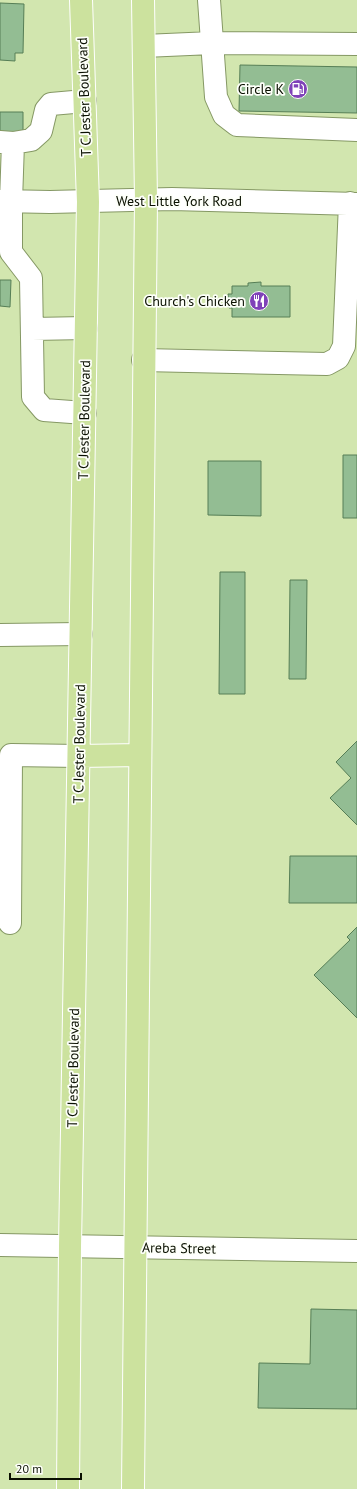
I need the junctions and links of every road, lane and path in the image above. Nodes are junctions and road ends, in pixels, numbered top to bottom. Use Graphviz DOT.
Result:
graph roads {
  1 [pos="81,0"];
  2 [pos="143,0"];
  3 [pos="209,0"];
  4 [pos="212,42"];
  5 [pos="357,44"];
  6 [pos="144,46"];
  7 [pos="85,101"];
  8 [pos="357,130"];
  9 [pos="7,143"];
  10 [pos="146,200"];
  11 [pos="5,201"];
  12 [pos="88,202"];
  13 [pos="354,204"];
  14 [pos="6,252"];
  15 [pos="86,328"];
  16 [pos="32,329"];
  17 [pos="143,360"];
  18 [pos="85,413"];
  19 [pos="81,634"];
  20 [pos="0,635"];
  21 [pos="140,755"];
  22 [pos="79,756"];
  23 [pos="10,923"];
  24 [pos="0,1245"];
  25 [pos="70,1246"];
  26 [pos="136,1247"];
  27 [pos="357,1251"];
  28 [pos="68,1489"];
  29 [pos="133,1489"];
  1 -- 7 [label="main road, T C Jester Boulevard"];
  2 -- 6 [label="main road"];
  3 -- 4 [label="street"];
  4 -- 5 [label="street"];
  4 -- 6 [label="street"];
  4 -- 8 [label="street"];
  6 -- 10 [label="main road"];
  7 -- 9 [label="street"];
  7 -- 12 [label="main road, T C Jester Boulevard"];
  9 -- 11 [label="street"];
  10 -- 12 [label="street, West Little York Road"];
  10 -- 13 [label="street, West Little York Road"];
  10 -- 17 [label="main road"];
  11 -- 12 [label="street, West Little York Road"];
  11 -- 14 [label="street"];
  12 -- 15 [label="main road, T C Jester Boulevard"];
  13 -- 17 [label="street"];
  14 -- 16 [label="street"];
  15 -- 16 [label="street"];
  15 -- 18 [label="main road, T C Jester Boulevard"];
  16 -- 18 [label="street"];
  17 -- 21 [label="main road"];
  18 -- 19 [label="main road, T C Jester Boulevard"];
  19 -- 20 [label="street"];
  19 -- 22 [label="main road, T C Jester Boulevard"];
  21 -- 22 [label="main road"];
  21 -- 26 [label="main road"];
  22 -- 23 [label="street"];
  22 -- 25 [label="main road, T C Jester Boulevard"];
  24 -- 25 [label="street, Areba Street"];
  25 -- 26 [label="street, Areba Street"];
  25 -- 28 [label="main road, T C Jester Boulevard"];
  26 -- 27 [label="street, Areba Street"];
  26 -- 29 [label="main road"];
}
